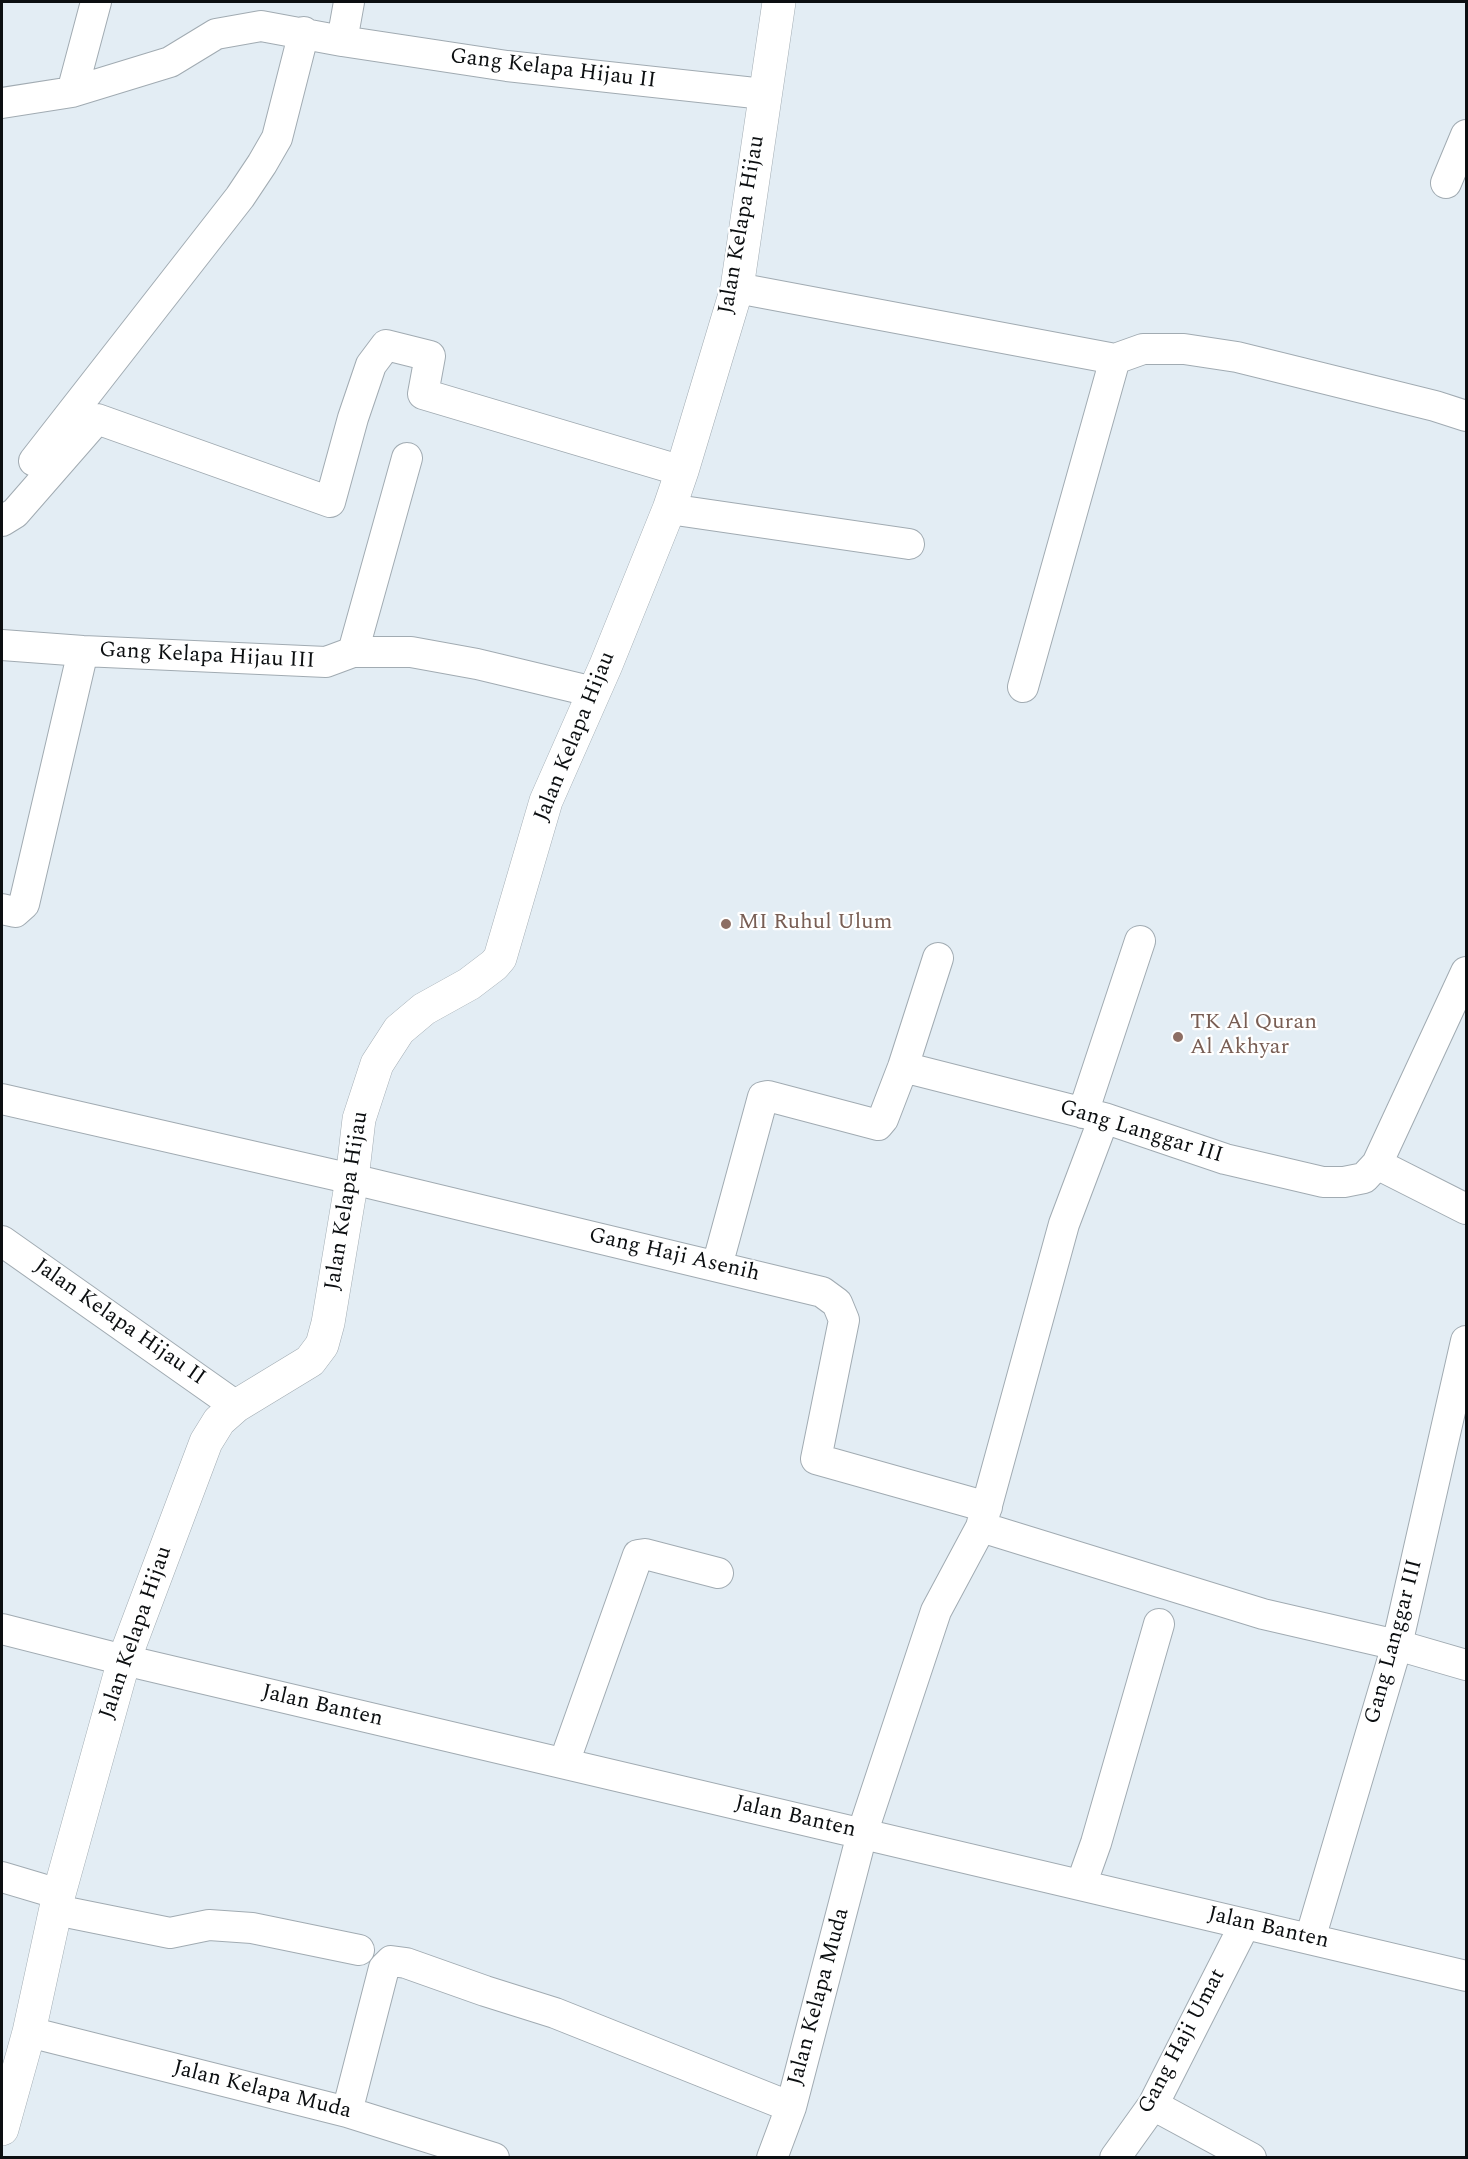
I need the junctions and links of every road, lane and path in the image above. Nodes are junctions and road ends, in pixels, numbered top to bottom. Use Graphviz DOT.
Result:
graph roads {
  1 [pos="96,2"];
  2 [pos="349,2"];
  3 [pos="779,2"];
  4 [pos="304,32"];
  5 [pos="342,41"];
  6 [pos="72,92"];
  7 [pos="764,94"];
  8 [pos="2,103"];
  9 [pos="1467,135"];
  10 [pos="1446,183"];
  11 [pos="737,288"];
  12 [pos="1115,359"];
  13 [pos="1467,416"];
  14 [pos="407,458"];
  15 [pos="682,471"];
  16 [pos="2,501"];
  17 [pos="669,509"];
  18 [pos="2,521"];
  19 [pos="909,544"];
  20 [pos="2,645"];
  21 [pos="83,651"];
  22 [pos="353,652"];
  23 [pos="1023,687"];
  24 [pos="594,692"];
  25 [pos="2,909"];
  26 [pos="1140,941"];
  27 [pos="938,958"];
  28 [pos="1467,972"];
  29 [pos="903,1067"];
  30 [pos="2,1099"];
  31 [pos="1094,1116"];
  32 [pos="1377,1164"];
  33 [pos="352,1179"];
  34 [pos="1467,1209"];
  35 [pos="2,1241"];
  36 [pos="717,1266"];
  37 [pos="1467,1341"];
  38 [pos="236,1406"];
  39 [pos="984,1517"];
  40 [pos="718,1573"];
  41 [pos="1159,1624"];
  42 [pos="2,1629"];
  43 [pos="1397,1644"];
  44 [pos="124,1660"];
  45 [pos="1467,1665"];
  46 [pos="564,1764"];
  47 [pos="862,1834"];
  48 [pos="2,1877"];
  49 [pos="1081,1885"];
  50 [pos="57,1902"];
  51 [pos="1245,1924"];
  52 [pos="1310,1939"];
  53 [pos="359,1950"];
  54 [pos="1467,1976"];
  55 [pos="29,2032"];
  56 [pos="1153,2105"];
  57 [pos="791,2107"];
  58 [pos="347,2112"];
  59 [pos="2,2129"];
  60 [pos="494,2157"];
  61 [pos="772,2157"];
  62 [pos="1115,2157"];
  63 [pos="1251,2157"];
  1 -- 6 [label="street"];
  2 -- 5 [label="street"];
  3 -- 7 [label="street, Jalan Kelapa Hijau"];
  4 -- 5 [label="street, Gang Kelapa Hijau II"];
  4 -- 6 [label="street, Gang Kelapa Hijau II"];
  4 -- 16 [label="street"];
  5 -- 7 [label="street, Gang Kelapa Hijau II"];
  6 -- 8 [label="street, Gang Kelapa Hijau II"];
  7 -- 11 [label="street, Jalan Kelapa Hijau"];
  9 -- 10 [label="street"];
  11 -- 12 [label="street"];
  11 -- 15 [label="street, Jalan Kelapa Hijau"];
  12 -- 13 [label="street"];
  12 -- 23 [label="street"];
  14 -- 22 [label="street"];
  15 -- 17 [label="street, Jalan Kelapa Hijau"];
  15 -- 18 [label="street"];
  17 -- 19 [label="street"];
  17 -- 24 [label="street, Jalan Kelapa Hijau"];
  20 -- 21 [label="street, Gang Kelapa Hijau III"];
  21 -- 22 [label="street, Gang Kelapa Hijau III"];
  21 -- 25 [label="street"];
  22 -- 24 [label="street, Gang Kelapa Hijau III"];
  24 -- 33 [label="street, Jalan Kelapa Hijau"];
  26 -- 31 [label="street, Jalan Kelapa Muda"];
  27 -- 29 [label="street"];
  28 -- 32 [label="street"];
  29 -- 31 [label="street, Gang Langgar III"];
  29 -- 36 [label="street"];
  30 -- 33 [label="street, Gang Haji Asenih"];
  31 -- 32 [label="street, Gang Langgar III"];
  31 -- 39 [label="street, Jalan Kelapa Muda"];
  32 -- 34 [label="street"];
  33 -- 36 [label="street, Gang Haji Asenih"];
  33 -- 38 [label="street, Jalan Kelapa Hijau"];
  35 -- 38 [label="street, Jalan Kelapa Hijau II"];
  36 -- 39 [label="street, Gang Haji Asenih"];
  37 -- 43 [label="street, Gang Langgar III"];
  38 -- 44 [label="street, Jalan Kelapa Hijau"];
  39 -- 43 [label="street"];
  39 -- 47 [label="street, Jalan Kelapa Muda"];
  40 -- 46 [label="street"];
  41 -- 49 [label="street"];
  42 -- 44 [label="street, Jalan Banten"];
  43 -- 45 [label="street"];
  43 -- 52 [label="street, Gang Langgar III"];
  44 -- 46 [label="street, Jalan Banten"];
  44 -- 50 [label="street, Jalan Kelapa Hijau"];
  46 -- 47 [label="street, Jalan Banten"];
  47 -- 49 [label="street, Jalan Banten"];
  47 -- 57 [label="street, Jalan Kelapa Muda"];
  48 -- 50 [label="street"];
  49 -- 51 [label="street, Jalan Banten"];
  50 -- 53 [label="street"];
  50 -- 55 [label="street, Jalan Kelapa Hijau"];
  51 -- 52 [label="street, Jalan Banten"];
  51 -- 56 [label="street, Gang Haji Umat"];
  52 -- 54 [label="street, Jalan Banten"];
  55 -- 58 [label="street, Jalan Kelapa Muda"];
  55 -- 59 [label="street, Jalan Kelapa Hijau"];
  56 -- 62 [label="street, Gang Haji Umat"];
  56 -- 63 [label="street"];
  57 -- 58 [label="street"];
  57 -- 61 [label="street, Jalan Kelapa Muda"];
  58 -- 60 [label="street, Jalan Kelapa Muda"];
}
